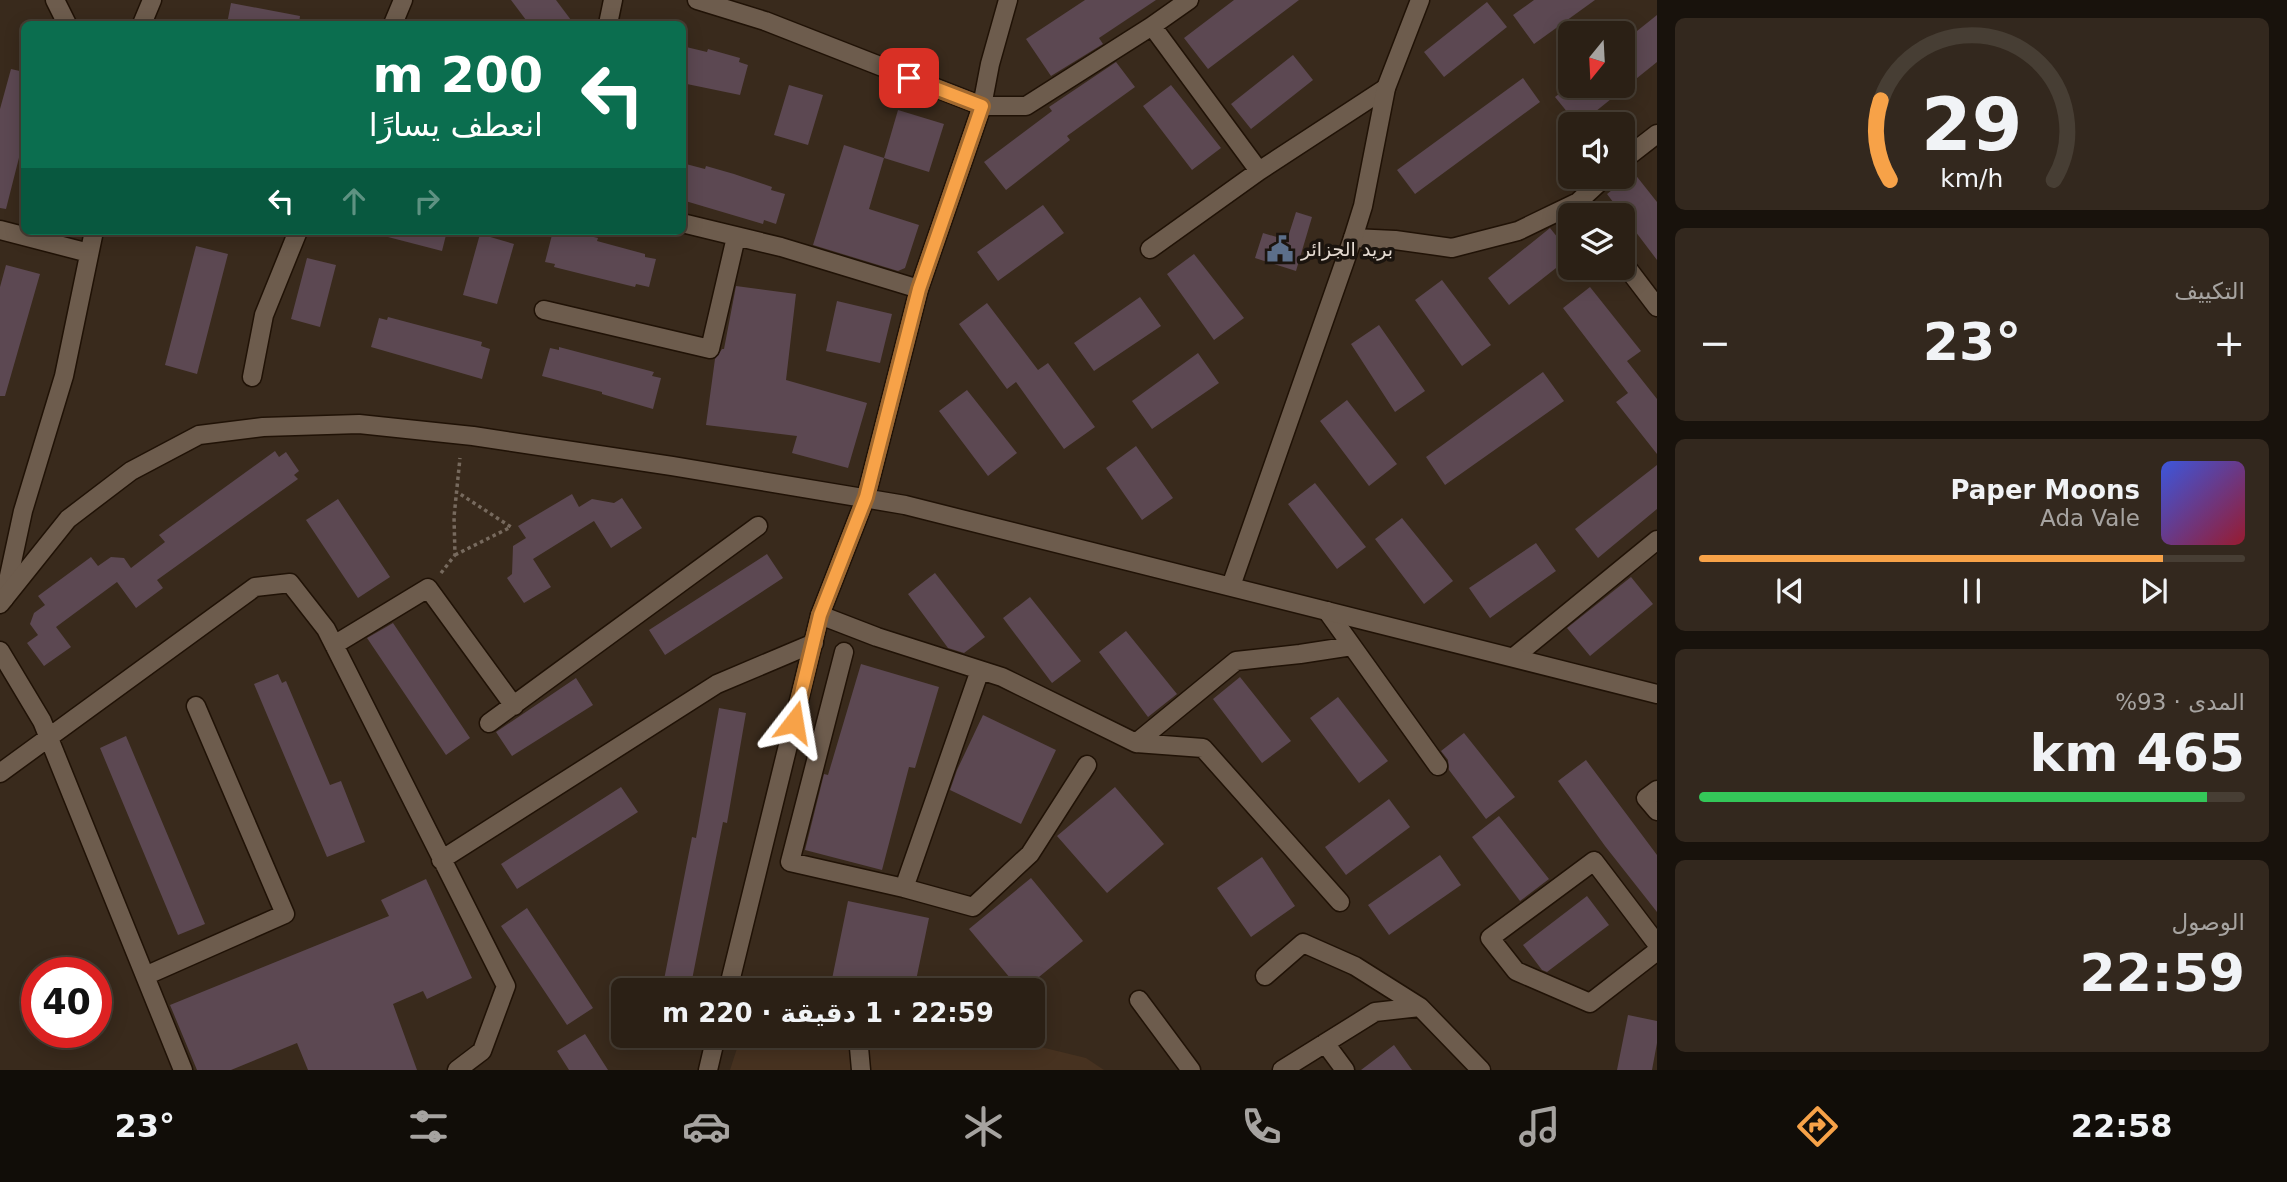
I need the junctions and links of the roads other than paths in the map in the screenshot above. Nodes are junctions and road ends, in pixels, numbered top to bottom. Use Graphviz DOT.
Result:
graph roads {
  1 [pos="55,0"];
  2 [pos="152,0"];
  3 [pos="402,0"];
  4 [pos="613,0"];
  5 [pos="697,0"];
  6 [pos="1008,0"];
  7 [pos="1189,0"];
  8 [pos="1420,0"];
  9 [pos="66,21"];
  10 [pos="143,21"];
  11 [pos="394,21"];
  12 [pos="609,21"];
  13 [pos="1152,26"];
  14 [pos="1385,88"];
  15 [pos="982,106"];
  16 [pos="1657,134"];
  17 [pos="1635,151"];
  18 [pos="1259,172"];
  19 [pos="1558,217"];
  20 [pos="686,224"];
  21 [pos="1,233"];
  22 [pos="93,235"];
  23 [pos="296,235"];
  24 [pos="736,237"];
  25 [pos="1353,238"];
  26 [pos="1150,249"];
  27 [pos="89,253"];
  28 [pos="1635,278"];
  29 [pos="919,289"];
  30 [pos="1657,307"];
  31 [pos="544,310"];
  32 [pos="252,377"];
  33 [pos="866,497"];
  34 [pos="758,526"];
  35 [pos="1657,540"];
  36 [pos="1231,586"];
  37 [pos="2,602"];
  38 [pos="1327,611"];
  39 [pos="820,615"];
  40 [pos="814,643"];
  41 [pos="334,645"];
  42 [pos="1352,646"];
  43 [pos="0,651"];
  44 [pos="844,652"];
  45 [pos="1514,657"];
  46 [pos="981,670"];
  47 [pos="1657,694"];
  48 [pos="196,706"];
  49 [pos="514,706"];
  50 [pos="489,723"];
  51 [pos="49,738"];
  52 [pos="1136,743"];
  53 [pos="1087,765"];
  54 [pos="1438,766"];
  55 [pos="0,773"];
  56 [pos="1657,790"];
  57 [pos="1657,811"];
  58 [pos="441,860"];
  59 [pos="904,888"];
  60 [pos="1340,902"];
  61 [pos="1657,944"];
  62 [pos="1657,951"];
  63 [pos="145,976"];
  64 [pos="1265,976"];
  65 [pos="736,978"];
  66 [pos="1139,1000"];
  67 [pos="1420,1007"];
  68 [pos="1325,1043"];
  69 [pos="713,1048"];
  70 [pos="859,1048"];
  71 [pos="183,1070"];
  72 [pos="457,1070"];
  73 [pos="708,1070"];
  74 [pos="861,1070"];
  75 [pos="1191,1070"];
  76 [pos="1282,1070"];
  77 [pos="1345,1070"];
  78 [pos="1481,1070"];
  1 -- 9 [label="street"];
  2 -- 10 [label="street"];
  3 -- 11 [label="street"];
  4 -- 12 [label="street"];
  5 -- 15 [label="street"];
  6 -- 15 [label="street"];
  7 -- 13 [label="street"];
  8 -- 14 [label="street"];
  13 -- 15 [label="street"];
  13 -- 18 [label="street"];
  14 -- 18 [label="street"];
  14 -- 25 [label="street"];
  15 -- 29 [label="street"];
  16 -- 17 [label="street"];
  18 -- 26 [label="street"];
  19 -- 25 [label="street"];
  20 -- 24 [label="street"];
  21 -- 27 [label="street"];
  22 -- 27 [label="street"];
  23 -- 32 [label="street"];
  24 -- 29 [label="street"];
  24 -- 31 [label="street"];
  25 -- 36 [label="street"];
  27 -- 37 [label="street"];
  28 -- 30 [label="street"];
  29 -- 33 [label="street"];
  33 -- 36 [label="street"];
  33 -- 37 [label="street"];
  33 -- 39 [label="street"];
  34 -- 49 [label="street"];
  35 -- 45 [label="street"];
  36 -- 38 [label="street"];
  38 -- 42 [label="street"];
  38 -- 45 [label="street"];
  39 -- 40 [label="street"];
  39 -- 46 [label="street"];
  40 -- 58 [label="street"];
  40 -- 65 [label="street"];
  41 -- 49 [label="street"];
  41 -- 51 [label="street"];
  41 -- 58 [label="street"];
  42 -- 52 [label="street"];
  42 -- 54 [label="street"];
  43 -- 51 [label="street"];
  44 -- 59 [label="street"];
  45 -- 47 [label="street"];
  46 -- 52 [label="street"];
  46 -- 59 [label="street"];
  48 -- 63 [label="street"];
  49 -- 50 [label="street"];
  51 -- 55 [label="street"];
  51 -- 63 [label="street"];
  52 -- 60 [label="street"];
  53 -- 59 [label="street"];
  56 -- 57 [label="street"];
  58 -- 72 [label="street"];
  61 -- 62 [label="street"];
  63 -- 71 [label="street"];
  64 -- 67 [label="street"];
  66 -- 75 [label="street"];
  67 -- 68 [label="street"];
  67 -- 78 [label="street"];
  68 -- 76 [label="street"];
  68 -- 77 [label="street"];
  69 -- 73 [label="street"];
  70 -- 74 [label="street"];
}
